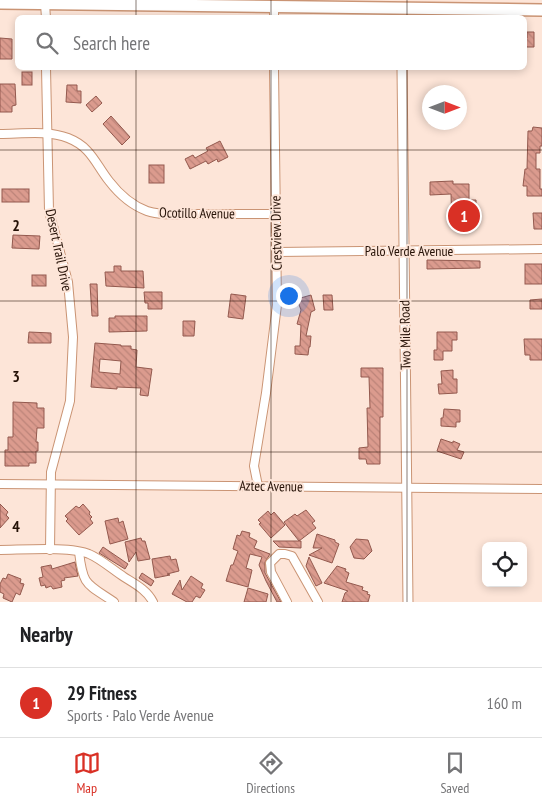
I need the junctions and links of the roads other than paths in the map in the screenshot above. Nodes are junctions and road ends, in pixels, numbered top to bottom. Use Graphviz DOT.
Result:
graph roads {
  1 [pos="109,2"];
  2 [pos="0,3"];
  3 [pos="45,4"];
  4 [pos="542,10"];
  5 [pos="274,12"];
  6 [pos="401,13"];
  7 [pos="46,15"];
  8 [pos="46,70"];
  9 [pos="274,70"];
  10 [pos="402,70"];
  11 [pos="0,134"];
  12 [pos="46,134"];
  13 [pos="276,214"];
  14 [pos="542,249"];
  15 [pos="404,251"];
  16 [pos="276,252"];
  17 [pos="0,484"];
  18 [pos="50,484"];
  19 [pos="258,486"];
  20 [pos="406,487"];
  21 [pos="542,488"];
  22 [pos="0,550"];
  23 [pos="50,550"];
  24 [pos="80,552"];
  25 [pos="114,602"];
  26 [pos="153,602"];
  27 [pos="287,602"];
  28 [pos="318,602"];
  29 [pos="408,602"];
  1 -- 3 [label="main road"];
  1 -- 5 [label="main road"];
  2 -- 3 [label="main road"];
  3 -- 7 [label="street"];
  4 -- 6 [label="main road"];
  5 -- 6 [label="main road"];
  8 -- 12 [label="street, Desert Trail Drive"];
  9 -- 13 [label="street, Crestview Drive"];
  10 -- 15 [label="street, Two Mile Road"];
  11 -- 12 [label="street, Ocotillo Avenue"];
  12 -- 13 [label="street, Ocotillo Avenue"];
  12 -- 18 [label="street, Desert Trail Drive"];
  13 -- 16 [label="street, Crestview Drive"];
  14 -- 15 [label="street, Palo Verde Avenue"];
  15 -- 16 [label="street, Palo Verde Avenue"];
  15 -- 20 [label="street, Two Mile Road"];
  16 -- 19 [label="street, Crestview Drive"];
  17 -- 18 [label="street, Aztec Avenue"];
  18 -- 19 [label="street, Aztec Avenue"];
  18 -- 23 [label="street, Desert Trail Drive"];
  19 -- 20 [label="street, Aztec Avenue"];
  20 -- 21 [label="street, Aztec Avenue"];
  20 -- 29 [label="street, Two Mile Road"];
  22 -- 23 [label="street"];
  23 -- 24 [label="street"];
  24 -- 25 [label="street"];
  24 -- 26 [label="street"];
  27 -- 28 [label="street"];
}
